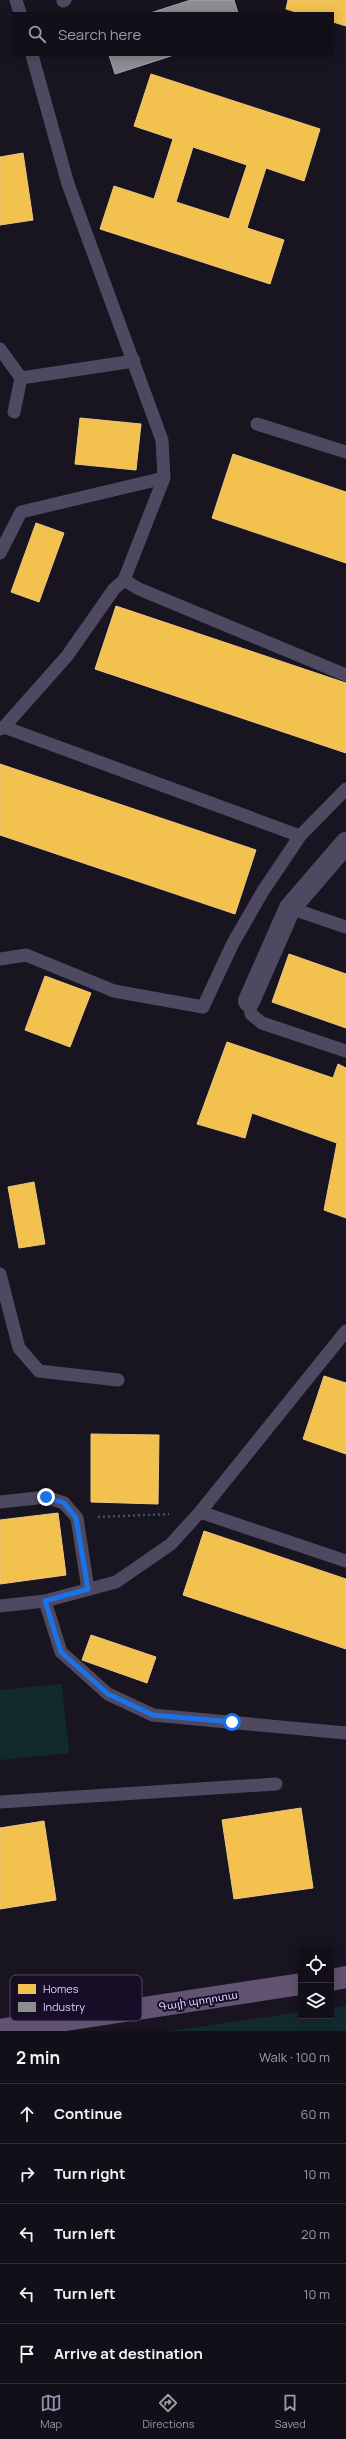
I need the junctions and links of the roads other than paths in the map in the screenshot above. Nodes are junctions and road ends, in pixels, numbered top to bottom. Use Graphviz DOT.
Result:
graph roads {
  1 [pos="16,0"];
  2 [pos="20,12"];
  3 [pos="32,56"];
  4 [pos="0,349"];
  5 [pos="134,361"];
  6 [pos="21,378"];
  7 [pos="14,412"];
  8 [pos="257,424"];
  9 [pos="346,452"];
  10 [pos="164,478"];
  11 [pos="0,553"];
  12 [pos="124,580"];
  13 [pos="346,675"];
  14 [pos="2,728"];
  15 [pos="346,789"];
  16 [pos="300,836"];
  17 [pos="346,843"];
  18 [pos="290,908"];
  19 [pos="346,927"];
  20 [pos="0,959"];
  21 [pos="249,1001"];
  22 [pos="346,1051"];
  23 [pos="0,1274"];
  24 [pos="346,1331"];
  25 [pos="341,1345"];
  26 [pos="118,1380"];
  27 [pos="0,1502"];
  28 [pos="200,1512"];
  29 [pos="346,1561"];
  30 [pos="88,1589"];
  31 [pos="45,1601"];
  32 [pos="0,1606"];
  33 [pos="346,1733"];
  34 [pos="276,1784"];
  35 [pos="0,1802"];
  36 [pos="346,1977"];
  37 [pos="334,1979"];
  38 [pos="298,1984"];
  39 [pos="142,2008"];
  40 [pos="59,2021"];
  41 [pos="0,2030"];
  1 -- 2 [label="lane"];
  3 -- 5 [label="lane"];
  4 -- 6 [label="lane"];
  5 -- 6 [label="lane"];
  5 -- 10 [label="lane"];
  6 -- 7 [label="lane"];
  8 -- 9 [label="lane"];
  10 -- 11 [label="lane"];
  10 -- 12 [label="lane"];
  12 -- 13 [label="lane"];
  12 -- 14 [label="lane"];
  14 -- 16 [label="lane"];
  15 -- 16 [label="lane"];
  16 -- 20 [label="lane"];
  17 -- 18 [label="street"];
  18 -- 19 [label="lane"];
  18 -- 21 [label="street"];
  21 -- 22 [label="lane"];
  23 -- 26 [label="lane"];
  24 -- 25 [label="lane"];
  25 -- 28 [label="lane"];
  27 -- 30 [label="lane"];
  28 -- 29 [label="lane"];
  28 -- 30 [label="lane"];
  30 -- 31 [label="lane"];
  31 -- 32 [label="lane"];
  31 -- 33 [label="lane"];
  34 -- 35 [label="lane"];
  36 -- 37 [label="main road"];
  38 -- 39 [label="main road, Գայի պողոտա"];
  40 -- 41 [label="main road, Գայի պողոտա"];
}
